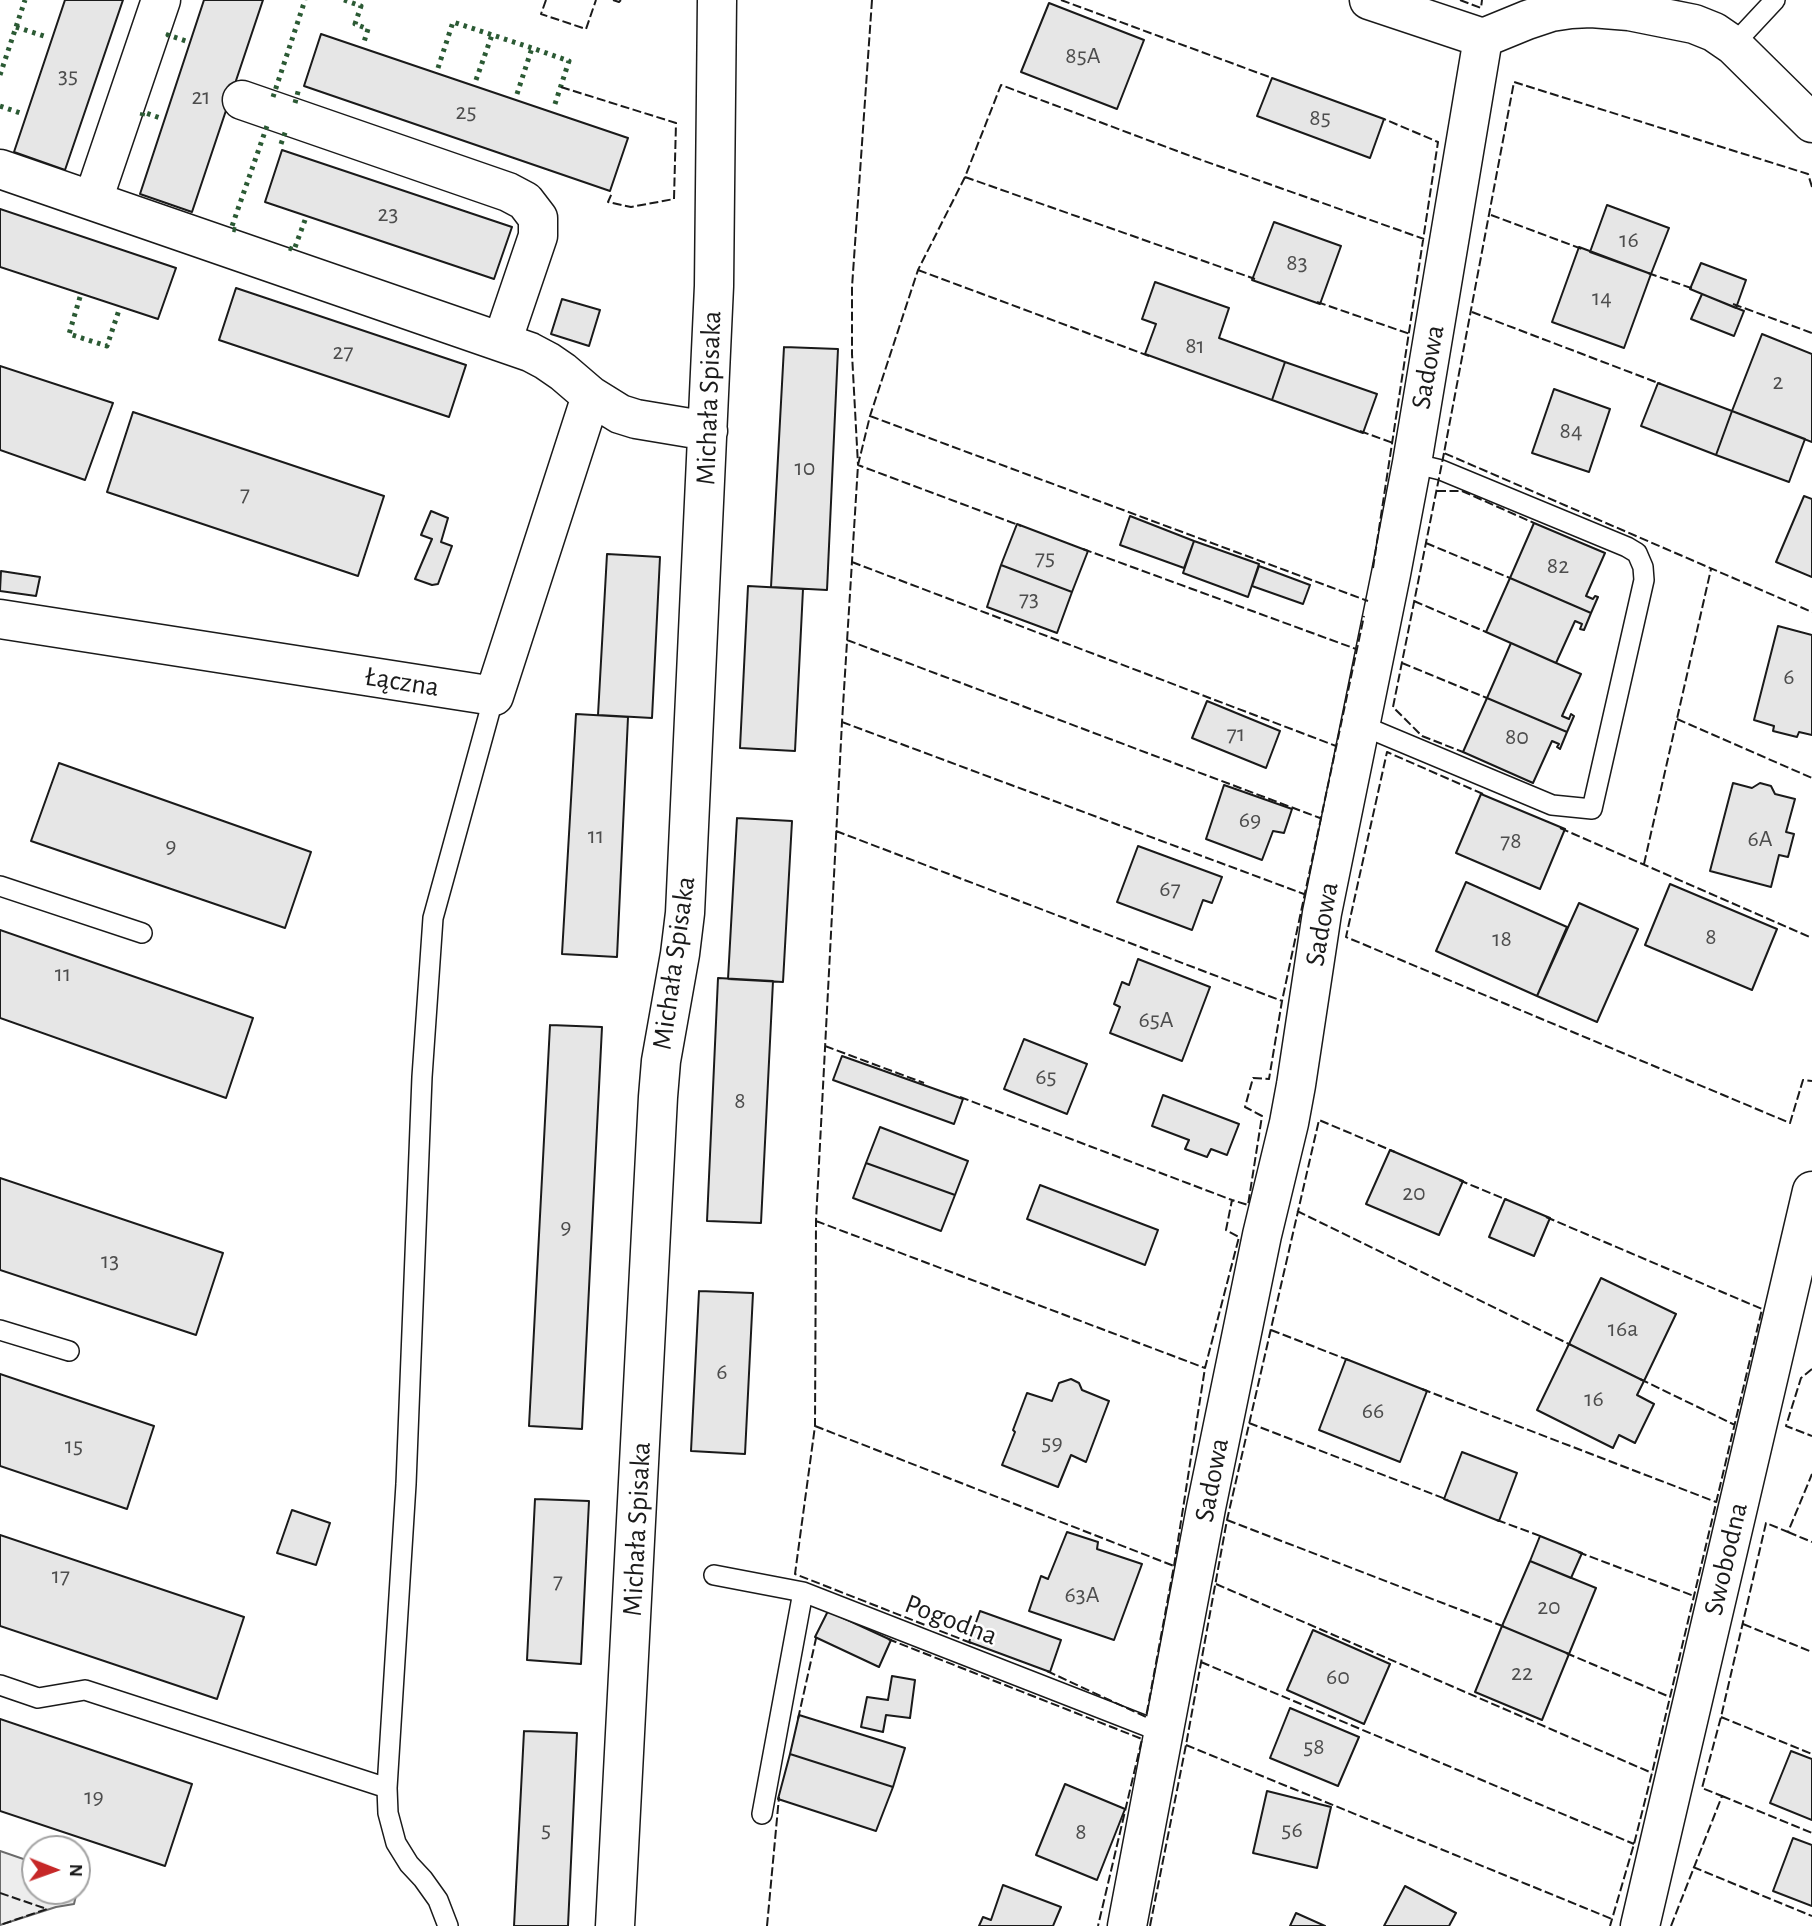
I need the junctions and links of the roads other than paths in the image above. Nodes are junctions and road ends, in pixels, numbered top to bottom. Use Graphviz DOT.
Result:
graph roads {
  1 [pos="161,0"];
  2 [pos="717,0"];
  3 [pos="1369,0"];
  4 [pos="1775,0"];
  5 [pos="1483,38"];
  6 [pos="1733,45"];
  7 [pos="242,100"];
  8 [pos="1812,123"];
  9 [pos="0,169"];
  10 [pos="93,201"];
  11 [pos="502,342"];
  12 [pos="591,396"];
  13 [pos="708,431"];
  14 [pos="1412,463"];
  15 [pos="0,619"];
  16 [pos="494,696"];
  17 [pos="1361,724"];
  18 [pos="0,886"];
  19 [pos="142,933"];
  20 [pos="1812,1191"];
  21 [pos="0,1329"];
  22 [pos="69,1351"];
  23 [pos="714,1575"];
  24 [pos="803,1592"];
  25 [pos="0,1685"];
  26 [pos="1165,1731"];
  27 [pos="387,1788"];
  28 [pos="762,1814"];
  29 [pos="448,1926"];
  30 [pos="615,1926"];
  31 [pos="1127,1926"];
  32 [pos="1640,1926"];
  1 -- 10 [label="street"];
  2 -- 13 [label="street, Michała Spisaka"];
  3 -- 5 [label="street"];
  4 -- 6 [label="lane"];
  5 -- 6 [label="street"];
  5 -- 14 [label="street, Sadowa"];
  6 -- 8 [label="street"];
  7 -- 11 [label="street"];
  9 -- 10 [label="street"];
  10 -- 11 [label="street"];
  11 -- 12 [label="street"];
  12 -- 13 [label="street"];
  12 -- 16 [label="street"];
  13 -- 30 [label="street, Michała Spisaka"];
  14 -- 17 [label="street, Sadowa"];
  14 -- 17 [label="lane"];
  15 -- 16 [label="street, Łączna"];
  16 -- 27 [label="lane"];
  17 -- 26 [label="street, Sadowa"];
  18 -- 19 [label="lane"];
  20 -- 32 [label="street, Swobodna"];
  21 -- 22 [label="lane"];
  23 -- 24 [label="lane, Pogodna"];
  24 -- 26 [label="lane, Pogodna"];
  24 -- 28 [label="lane"];
  25 -- 27 [label="lane"];
  26 -- 31 [label="street, Sadowa"];
  27 -- 29 [label="lane"];
}
